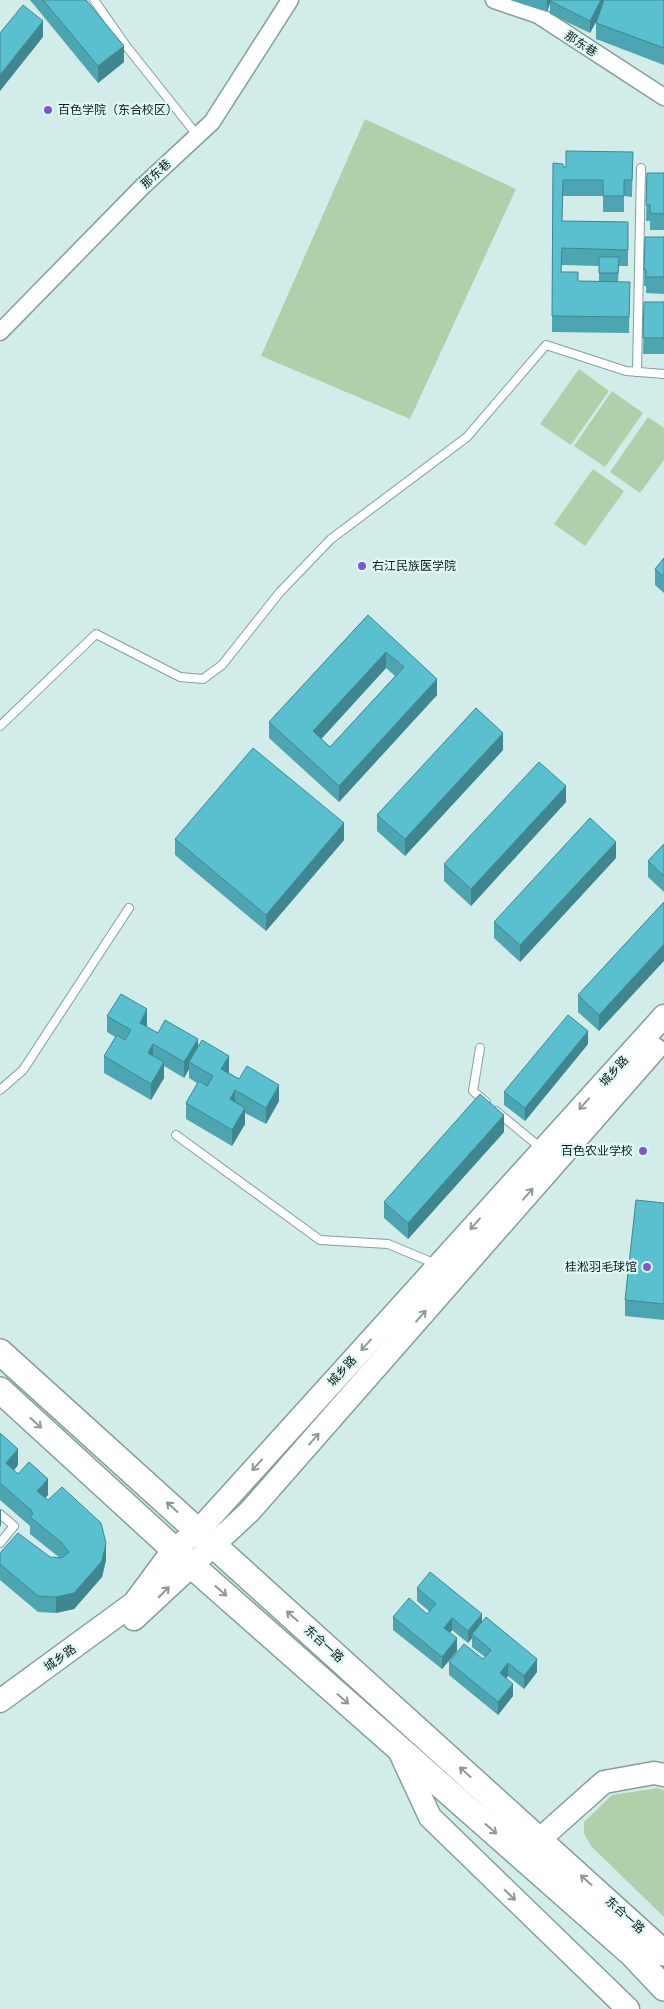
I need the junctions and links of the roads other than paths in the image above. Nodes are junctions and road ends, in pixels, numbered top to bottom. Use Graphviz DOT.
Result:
graph roads {
  1 [pos="94,0"];
  2 [pos="290,0"];
  3 [pos="494,0"];
  4 [pos="664,97"];
  5 [pos="198,135"];
  6 [pos="641,168"];
  7 [pos="0,332"];
  8 [pos="637,372"];
  9 [pos="664,374"];
  10 [pos="0,726"];
  11 [pos="129,908"];
  12 [pos="664,1016"];
  13 [pos="664,1038"];
  14 [pos="480,1048"];
  15 [pos="0,1090"];
  16 [pos="176,1135"];
  17 [pos="542,1150"];
  18 [pos="438,1265"];
  19 [pos="0,1352"];
  20 [pos="0,1390"];
  21 [pos="0,1514"];
  22 [pos="206,1538"];
  23 [pos="0,1543"];
  24 [pos="183,1557"];
  25 [pos="0,1701"];
  26 [pos="0,1717"];
  27 [pos="398,1747"];
  28 [pos="664,1775"];
  29 [pos="540,1839"];
  30 [pos="648,1947"];
  31 [pos="664,1988"];
  32 [pos="628,2009"];
  1 -- 5 [label="lane"];
  2 -- 5 [label="street, 那东巷"];
  3 -- 4 [label="street, 那东巷"];
  5 -- 7 [label="street, 那东巷"];
  6 -- 8 [label="lane"];
  8 -- 9 [label="lane"];
  8 -- 10 [label="lane"];
  11 -- 15 [label="lane"];
  12 -- 17 [label="main road, 城乡路, one-way"];
  22 -- 13 [label="main road, 城乡路, one-way"];
  14 -- 17 [label="lane"];
  16 -- 18 [label="lane"];
  17 -- 18 [label="main road, 城乡路, one-way"];
  18 -- 22 [label="main road, 城乡路, one-way"];
  22 -- 19 [label="main road, 东合一路, one-way"];
  20 -- 24 [label="main road, 东合一路, one-way"];
  21 -- 23 [label="lane"];
  22 -- 24 [label="main road, 城乡路"];
  29 -- 22 [label="main road, 东合一路, one-way"];
  24 -- 25 [label="main road, 城乡路"];
  26 -- 24 [label="main road, 城乡路, one-way"];
  24 -- 27 [label="main road, 东合一路, one-way"];
  27 -- 30 [label="main road, 东合一路, one-way"];
  27 -- 32 [label="main road, one-way"];
  28 -- 29 [label="main road"];
  30 -- 29 [label="main road, 东合一路, one-way"];
  30 -- 31 [label="main road"];
}
